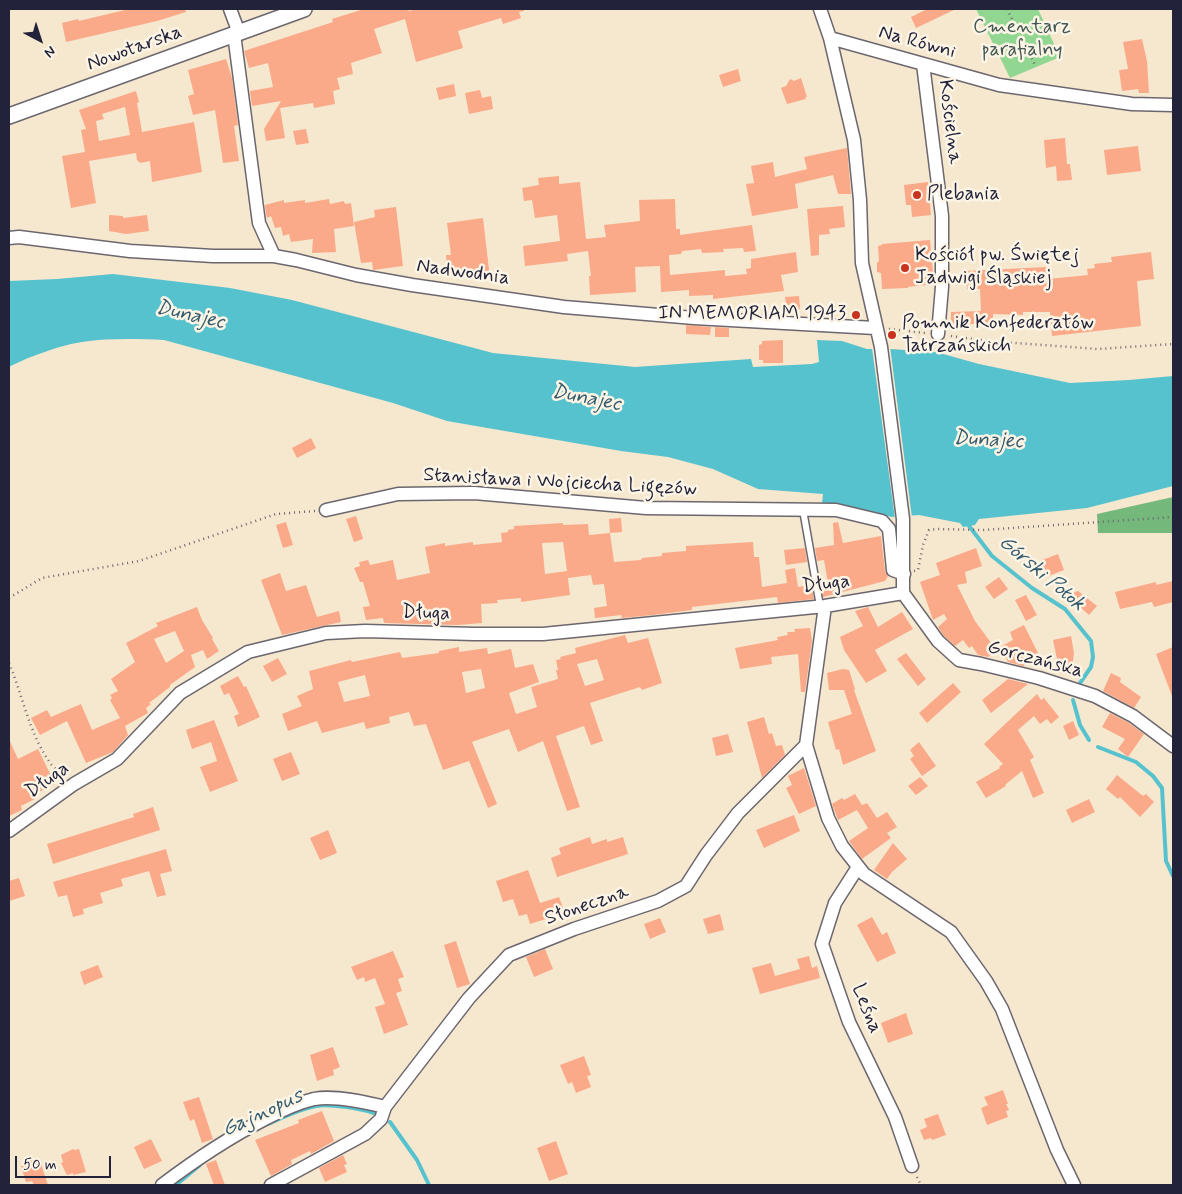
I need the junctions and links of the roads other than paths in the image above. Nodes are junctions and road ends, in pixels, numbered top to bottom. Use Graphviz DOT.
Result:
graph roads {
  1 [pos="230,9"];
  2 [pos="304,9"];
  3 [pos="820,9"];
  4 [pos="236,34"];
  5 [pos="830,38"];
  6 [pos="923,64"];
  7 [pos="1173,105"];
  8 [pos="9,116"];
  9 [pos="9,238"];
  10 [pos="274,256"];
  11 [pos="875,328"];
  12 [pos="938,334"];
  13 [pos="326,510"];
  14 [pos="802,510"];
  15 [pos="904,574"];
  16 [pos="904,593"];
  17 [pos="823,606"];
  18 [pos="806,745"];
  19 [pos="1173,746"];
  20 [pos="9,831"];
  21 [pos="858,867"];
  22 [pos="386,1107"];
  23 [pos="912,1166"];
  24 [pos="162,1185"];
  25 [pos="271,1185"];
  26 [pos="1074,1185"];
  1 -- 4 [label="street"];
  2 -- 4 [label="street, Nowotarska"];
  3 -- 5 [label="street"];
  4 -- 8 [label="street, Nowotarska"];
  4 -- 10 [label="street"];
  5 -- 6 [label="street, Na Równi"];
  5 -- 11 [label="street"];
  6 -- 7 [label="street, Na Równi"];
  6 -- 12 [label="street, Kościelna"];
  9 -- 10 [label="street, Nadwodnia"];
  10 -- 11 [label="street, Nadwodnia"];
  11 -- 15 [label="street"];
  13 -- 14 [label="street, Stanisława i Wojciecha Ligęzów"];
  14 -- 15 [label="street, Stanisława i Wojciecha Ligęzów"];
  14 -- 17 [label="lane"];
  15 -- 16 [label="street"];
  16 -- 17 [label="street, Długa"];
  16 -- 19 [label="street, Gorczańska"];
  17 -- 18 [label="street"];
  17 -- 20 [label="street, Długa"];
  18 -- 21 [label="street"];
  18 -- 22 [label="street, Słoneczna"];
  21 -- 23 [label="street, Leśna"];
  21 -- 26 [label="street"];
  22 -- 24 [label="street"];
  22 -- 25 [label="street, Słoneczna"];
}
